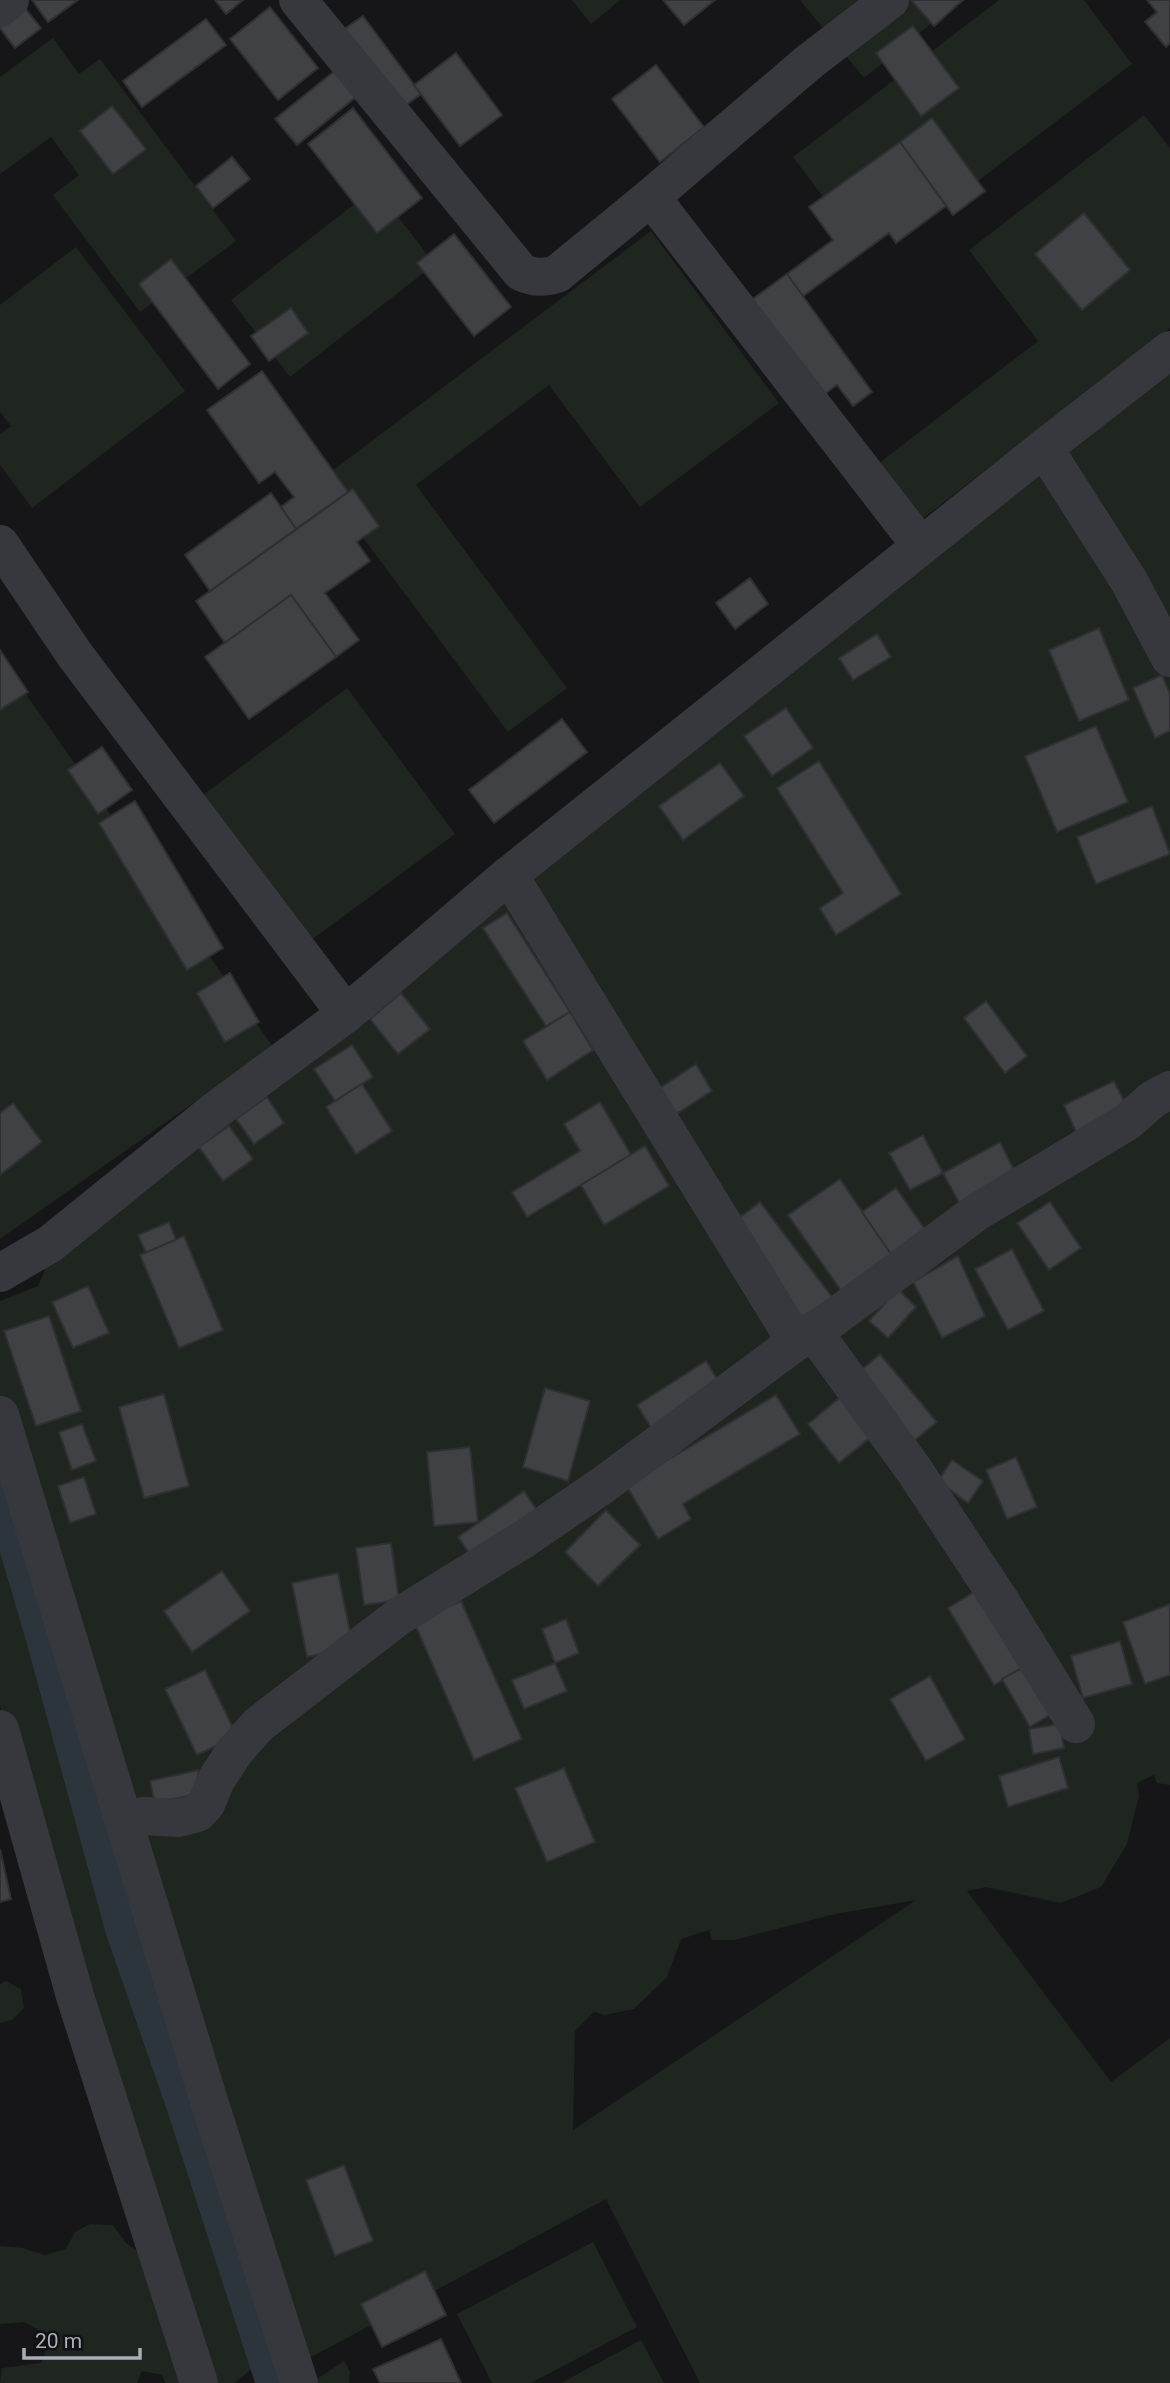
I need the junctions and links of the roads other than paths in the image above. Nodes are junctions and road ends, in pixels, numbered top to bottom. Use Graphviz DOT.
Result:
graph roads {
  1 [pos="10,0"];
  2 [pos="298,0"];
  3 [pos="890,0"];
  4 [pos="0,8"];
  5 [pos="651,197"];
  6 [pos="1170,350"];
  7 [pos="1044,448"];
  8 [pos="0,544"];
  9 [pos="921,546"];
  10 [pos="1170,658"];
  11 [pos="509,874"];
  12 [pos="345,1014"];
  13 [pos="1170,1090"];
  14 [pos="0,1273"];
  15 [pos="804,1336"];
  16 [pos="0,1415"];
  17 [pos="1076,1724"];
  18 [pos="0,1729"];
  19 [pos="143,1816"];
  20 [pos="199,2383"];
  21 [pos="299,2383"];
  1 -- 4 [label="street"];
  2 -- 5 [label="street"];
  3 -- 5 [label="street"];
  5 -- 9 [label="street"];
  6 -- 7 [label="street"];
  7 -- 9 [label="street"];
  7 -- 10 [label="street"];
  8 -- 12 [label="street"];
  9 -- 11 [label="street"];
  11 -- 12 [label="street"];
  11 -- 15 [label="street"];
  12 -- 14 [label="street"];
  13 -- 15 [label="street"];
  15 -- 17 [label="street"];
  15 -- 19 [label="street"];
  16 -- 21 [label="street"];
  18 -- 20 [label="street"];
}
